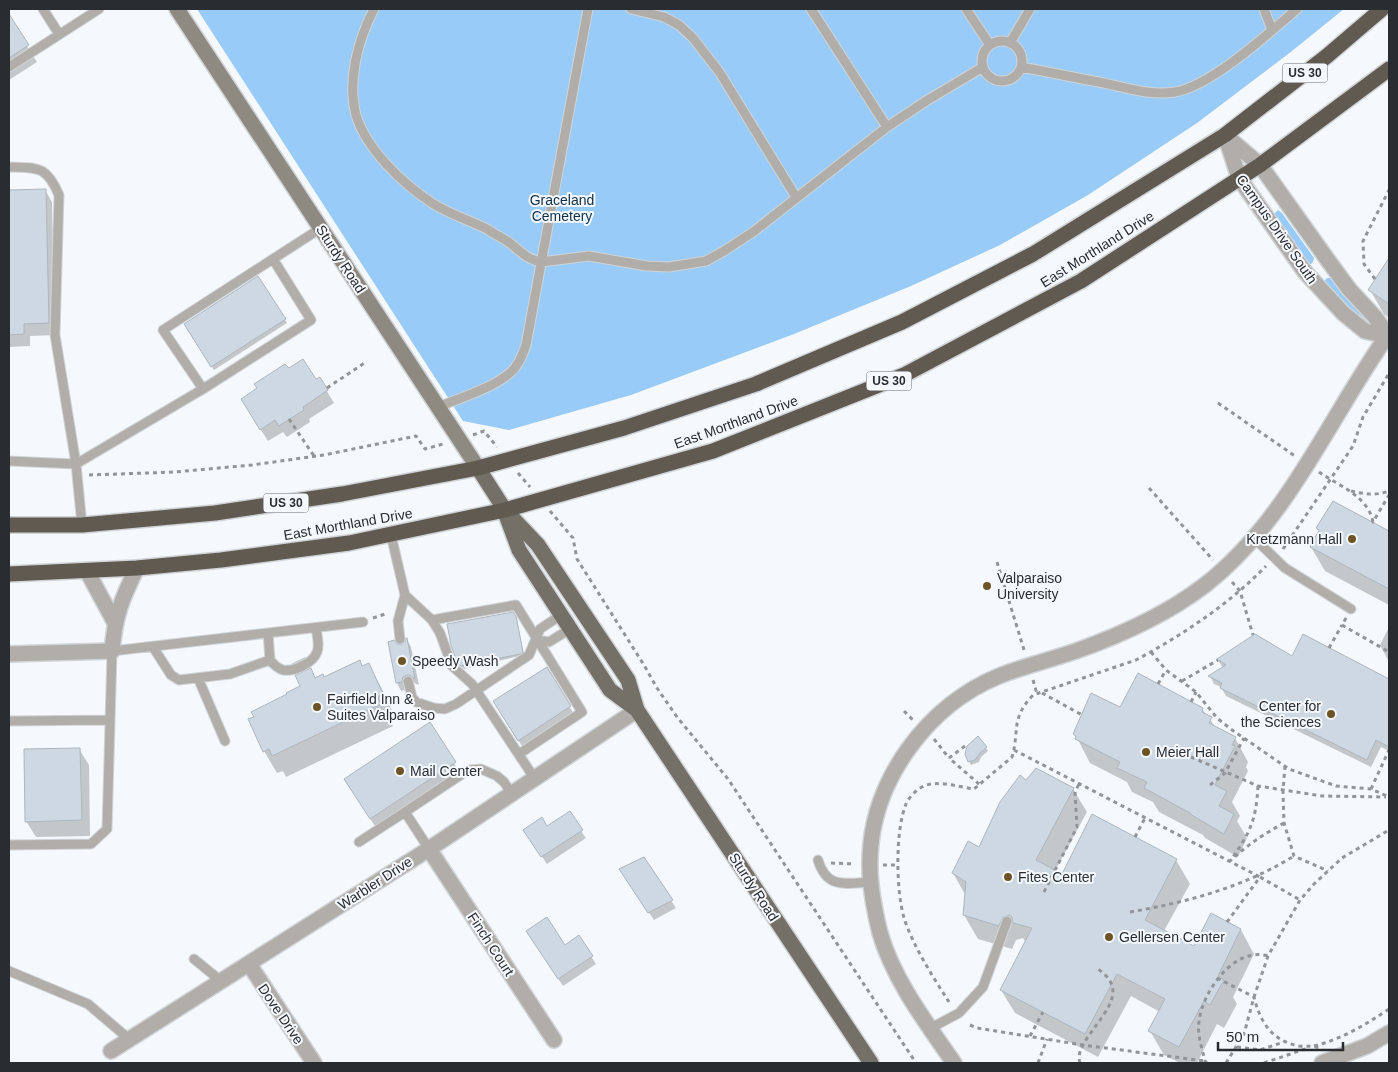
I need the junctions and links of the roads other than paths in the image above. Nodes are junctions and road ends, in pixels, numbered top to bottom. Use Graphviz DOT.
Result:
graph roads {
  1 [pos="43,9"];
  2 [pos="99,9"];
  3 [pos="177,9"];
  4 [pos="374,9"];
  5 [pos="588,9"];
  6 [pos="631,9"];
  7 [pos="811,9"];
  8 [pos="966,9"];
  9 [pos="1030,9"];
  10 [pos="1264,9"];
  11 [pos="1297,9"];
  12 [pos="1382,9"];
  13 [pos="1272,30"];
  14 [pos="59,34"];
  15 [pos="1010,43"];
  16 [pos="990,45"];
  17 [pos="9,67"];
  18 [pos="1022,67"];
  19 [pos="983,68"];
  20 [pos="1389,68"];
  21 [pos="887,127"];
  22 [pos="1225,135"];
  23 [pos="1260,165"];
  24 [pos="9,167"];
  25 [pos="1239,178"];
  26 [pos="796,197"];
  27 [pos="320,228"];
  28 [pos="273,259"];
  29 [pos="542,262"];
  30 [pos="1388,336"];
  31 [pos="203,389"];
  32 [pos="438,407"];
  33 [pos="9,461"];
  34 [pos="76,464"];
  35 [pos="478,468"];
  36 [pos="505,510"];
  37 [pos="9,525"];
  38 [pos="82,525"];
  39 [pos="391,535"];
  40 [pos="1254,538"];
  41 [pos="137,568"];
  42 [pos="87,571"];
  43 [pos="9,574"];
  44 [pos="405,595"];
  45 [pos="1351,609"];
  46 [pos="561,615"];
  47 [pos="432,620"];
  48 [pos="363,622"];
  49 [pos="115,623"];
  50 [pos="316,628"];
  51 [pos="570,629"];
  52 [pos="268,634"];
  53 [pos="400,639"];
  54 [pos="537,640"];
  55 [pos="153,647"];
  56 [pos="112,651"];
  57 [pos="9,654"];
  58 [pos="270,660"];
  59 [pos="198,678"];
  60 [pos="408,681"];
  61 [pos="476,690"];
  62 [pos="637,710"];
  63 [pos="9,720"];
  64 [pos="109,720"];
  65 [pos="225,741"];
  66 [pos="519,754"];
  67 [pos="535,778"];
  68 [pos="512,794"];
  69 [pos="405,812"];
  70 [pos="359,842"];
  71 [pos="9,845"];
  72 [pos="428,849"];
  73 [pos="818,860"];
  74 [pos="872,882"];
  75 [pos="1007,921"];
  76 [pos="194,959"];
  77 [pos="249,964"];
  78 [pos="9,971"];
  79 [pos="222,981"];
  80 [pos="931,1028"];
  81 [pos="1389,1033"];
  82 [pos="129,1039"];
  83 [pos="554,1040"];
  84 [pos="111,1051"];
  85 [pos="314,1063"];
  86 [pos="871,1063"];
  87 [pos="954,1063"];
  88 [pos="1322,1063"];
  1 -- 14 [label="lane"];
  2 -- 14 [label="lane"];
  3 -- 27 [label="street, Sturdy Road"];
  4 -- 29 [label="lane"];
  5 -- 29 [label="lane"];
  6 -- 26 [label="lane"];
  7 -- 21 [label="lane"];
  8 -- 16 [label="lane"];
  9 -- 15 [label="lane"];
  10 -- 13 [label="lane"];
  11 -- 13 [label="lane"];
  12 -- 22 [label="highway, East Morthland Drive / US 30"];
  13 -- 18 [label="lane"];
  14 -- 17 [label="lane"];
  15 -- 16 [label="lane"];
  15 -- 18 [label="lane"];
  16 -- 19 [label="lane"];
  18 -- 19 [label="lane"];
  19 -- 21 [label="lane"];
  20 -- 23 [label="highway, East Morthland Drive / US 30"];
  21 -- 26 [label="lane"];
  22 -- 23 [label="street, Campus Drive South"];
  22 -- 25 [label="street, Campus Drive South"];
  22 -- 35 [label="highway, East Morthland Drive / US 30"];
  23 -- 25 [label="highway, East Morthland Drive / US 30"];
  23 -- 30 [label="street, Campus Drive South"];
  24 -- 34 [label="lane"];
  25 -- 30 [label="street, Campus Drive South"];
  25 -- 36 [label="highway, East Morthland Drive / US 30"];
  26 -- 29 [label="lane"];
  27 -- 28 [label="lane"];
  27 -- 32 [label="street, Sturdy Road"];
  28 -- 31 [label="lane"];
  28 -- 31 [label="lane"];
  29 -- 32 [label="lane"];
  30 -- 40 [label="street"];
  31 -- 34 [label="lane"];
  32 -- 35 [label="street, Sturdy Road"];
  33 -- 34 [label="lane"];
  34 -- 38 [label="lane"];
  35 -- 36 [label="main road, Sturdy Road"];
  35 -- 38 [label="highway, East Morthland Drive / US 30"];
  36 -- 39 [label="highway, East Morthland Drive / US 30"];
  36 -- 46 [label="main road, Sturdy Road"];
  36 -- 62 [label="main road, Sturdy Road"];
  37 -- 38 [label="highway, East Morthland Drive / US 30"];
  39 -- 41 [label="highway, East Morthland Drive / US 30"];
  39 -- 44 [label="lane"];
  40 -- 45 [label="lane"];
  40 -- 74 [label="street"];
  41 -- 42 [label="highway, East Morthland Drive / US 30"];
  41 -- 49 [label="street"];
  42 -- 43 [label="highway, East Morthland Drive / US 30"];
  42 -- 49 [label="street"];
  44 -- 47 [label="lane"];
  44 -- 53 [label="lane"];
  46 -- 51 [label="main road, Sturdy Road"];
  46 -- 54 [label="lane"];
  47 -- 54 [label="lane"];
  47 -- 61 [label="lane"];
  48 -- 50 [label="lane"];
  49 -- 56 [label="street"];
  50 -- 52 [label="lane"];
  50 -- 58 [label="lane"];
  51 -- 54 [label="lane"];
  51 -- 62 [label="main road, Sturdy Road"];
  52 -- 55 [label="lane"];
  52 -- 58 [label="lane"];
  54 -- 61 [label="lane"];
  54 -- 66 [label="lane"];
  55 -- 56 [label="lane"];
  55 -- 59 [label="lane"];
  56 -- 57 [label="street"];
  56 -- 64 [label="lane"];
  58 -- 59 [label="lane"];
  59 -- 65 [label="lane"];
  60 -- 61 [label="lane"];
  61 -- 66 [label="lane"];
  62 -- 67 [label="street, Warbler Drive"];
  62 -- 86 [label="main road, Sturdy Road"];
  63 -- 64 [label="lane"];
  64 -- 71 [label="lane"];
  66 -- 67 [label="lane"];
  67 -- 68 [label="street, Warbler Drive"];
  68 -- 69 [label="lane"];
  68 -- 72 [label="street, Warbler Drive"];
  69 -- 70 [label="lane"];
  69 -- 72 [label="lane"];
  72 -- 77 [label="street, Warbler Drive"];
  72 -- 83 [label="street, Finch Court"];
  73 -- 74 [label="lane"];
  74 -- 80 [label="street"];
  75 -- 80 [label="lane"];
  76 -- 79 [label="lane"];
  77 -- 79 [label="street, Warbler Drive"];
  77 -- 85 [label="street, Dove Drive"];
  78 -- 82 [label="lane"];
  79 -- 82 [label="street, Warbler Drive"];
  80 -- 87 [label="street"];
  81 -- 88 [label="street"];
  82 -- 84 [label="street, Warbler Drive"];
}
